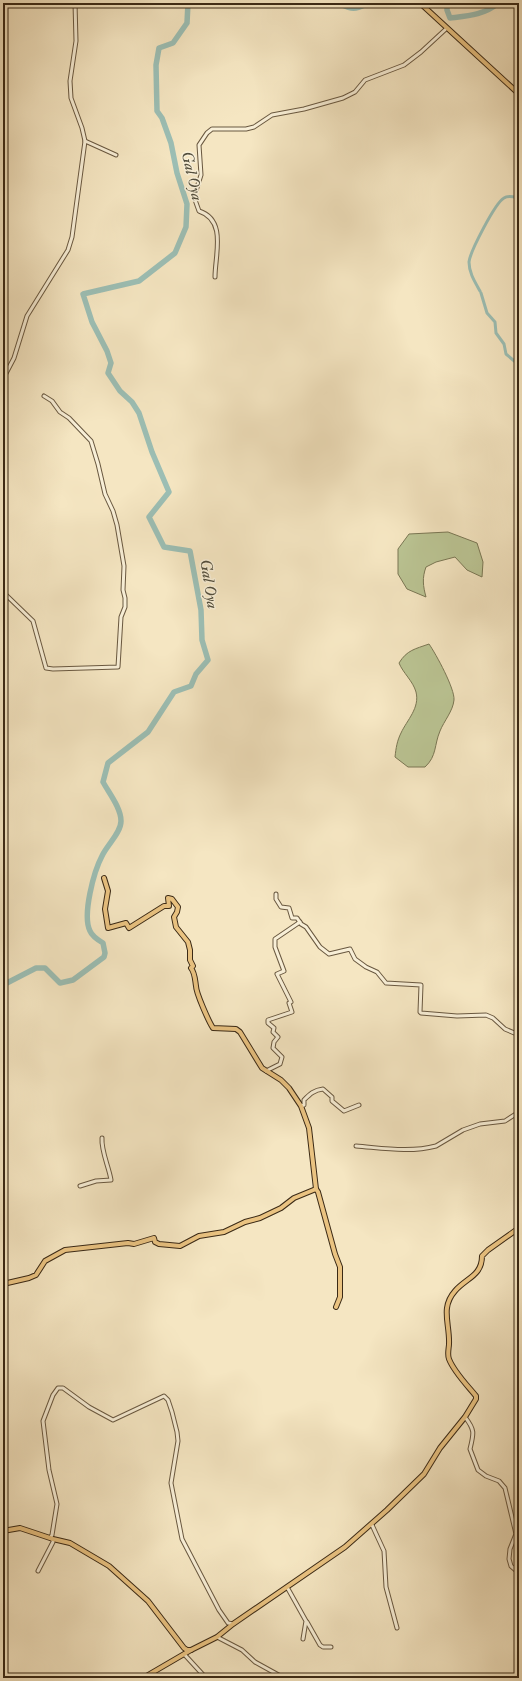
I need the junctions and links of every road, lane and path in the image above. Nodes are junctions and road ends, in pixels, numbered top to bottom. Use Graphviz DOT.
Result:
graph roads {
  1 [pos="75,3"];
  2 [pos="420,3"];
  3 [pos="447,28"];
  4 [pos="519,94"];
  5 [pos="84,142"];
  6 [pos="116,155"];
  7 [pos="215,277"];
  8 [pos="3,379"];
  9 [pos="44,396"];
  10 [pos="3,592"];
  11 [pos="104,878"];
  12 [pos="276,894"];
  13 [pos="300,922"];
  14 [pos="519,1035"];
  15 [pos="266,1071"];
  16 [pos="359,1105"];
  17 [pos="300,1106"];
  18 [pos="519,1112"];
  19 [pos="102,1138"];
  20 [pos="356,1146"];
  21 [pos="80,1186"];
  22 [pos="316,1189"];
  23 [pos="519,1228"];
  24 [pos="3,1284"];
  25 [pos="336,1307"];
  26 [pos="465,1417"];
  27 [pos="372,1525"];
  28 [pos="3,1531"];
  29 [pos="51,1539"];
  30 [pos="38,1571"];
  31 [pos="519,1573"];
  32 [pos="287,1587"];
  33 [pos="306,1621"];
  34 [pos="233,1624"];
  35 [pos="397,1628"];
  36 [pos="217,1637"];
  37 [pos="303,1639"];
  38 [pos="331,1647"];
  39 [pos="191,1650"];
  40 [pos="184,1654"];
  41 [pos="143,1678"];
  42 [pos="206,1678"];
  43 [pos="284,1678"];
  1 -- 5 [label="street"];
  2 -- 3 [label="main road"];
  3 -- 4 [label="main road"];
  3 -- 7 [label="street"];
  5 -- 6 [label="street"];
  5 -- 8 [label="street"];
  9 -- 10 [label="street"];
  11 -- 15 [label="main road"];
  12 -- 13 [label="street"];
  13 -- 14 [label="street"];
  13 -- 15 [label="street"];
  15 -- 17 [label="main road"];
  16 -- 17 [label="street"];
  17 -- 22 [label="main road"];
  18 -- 20 [label="street"];
  19 -- 21 [label="street"];
  22 -- 24 [label="main road"];
  22 -- 25 [label="main road"];
  23 -- 26 [label="main road"];
  26 -- 27 [label="main road"];
  26 -- 31 [label="street"];
  27 -- 32 [label="main road"];
  27 -- 35 [label="street"];
  28 -- 29 [label="main road"];
  29 -- 30 [label="street"];
  29 -- 34 [label="street"];
  29 -- 39 [label="main road"];
  32 -- 33 [label="street"];
  32 -- 34 [label="main road"];
  33 -- 37 [label="street"];
  33 -- 38 [label="street"];
  34 -- 36 [label="main road"];
  36 -- 39 [label="main road"];
  36 -- 43 [label="street"];
  39 -- 40 [label="main road"];
  40 -- 41 [label="main road"];
  40 -- 42 [label="street"];
}
